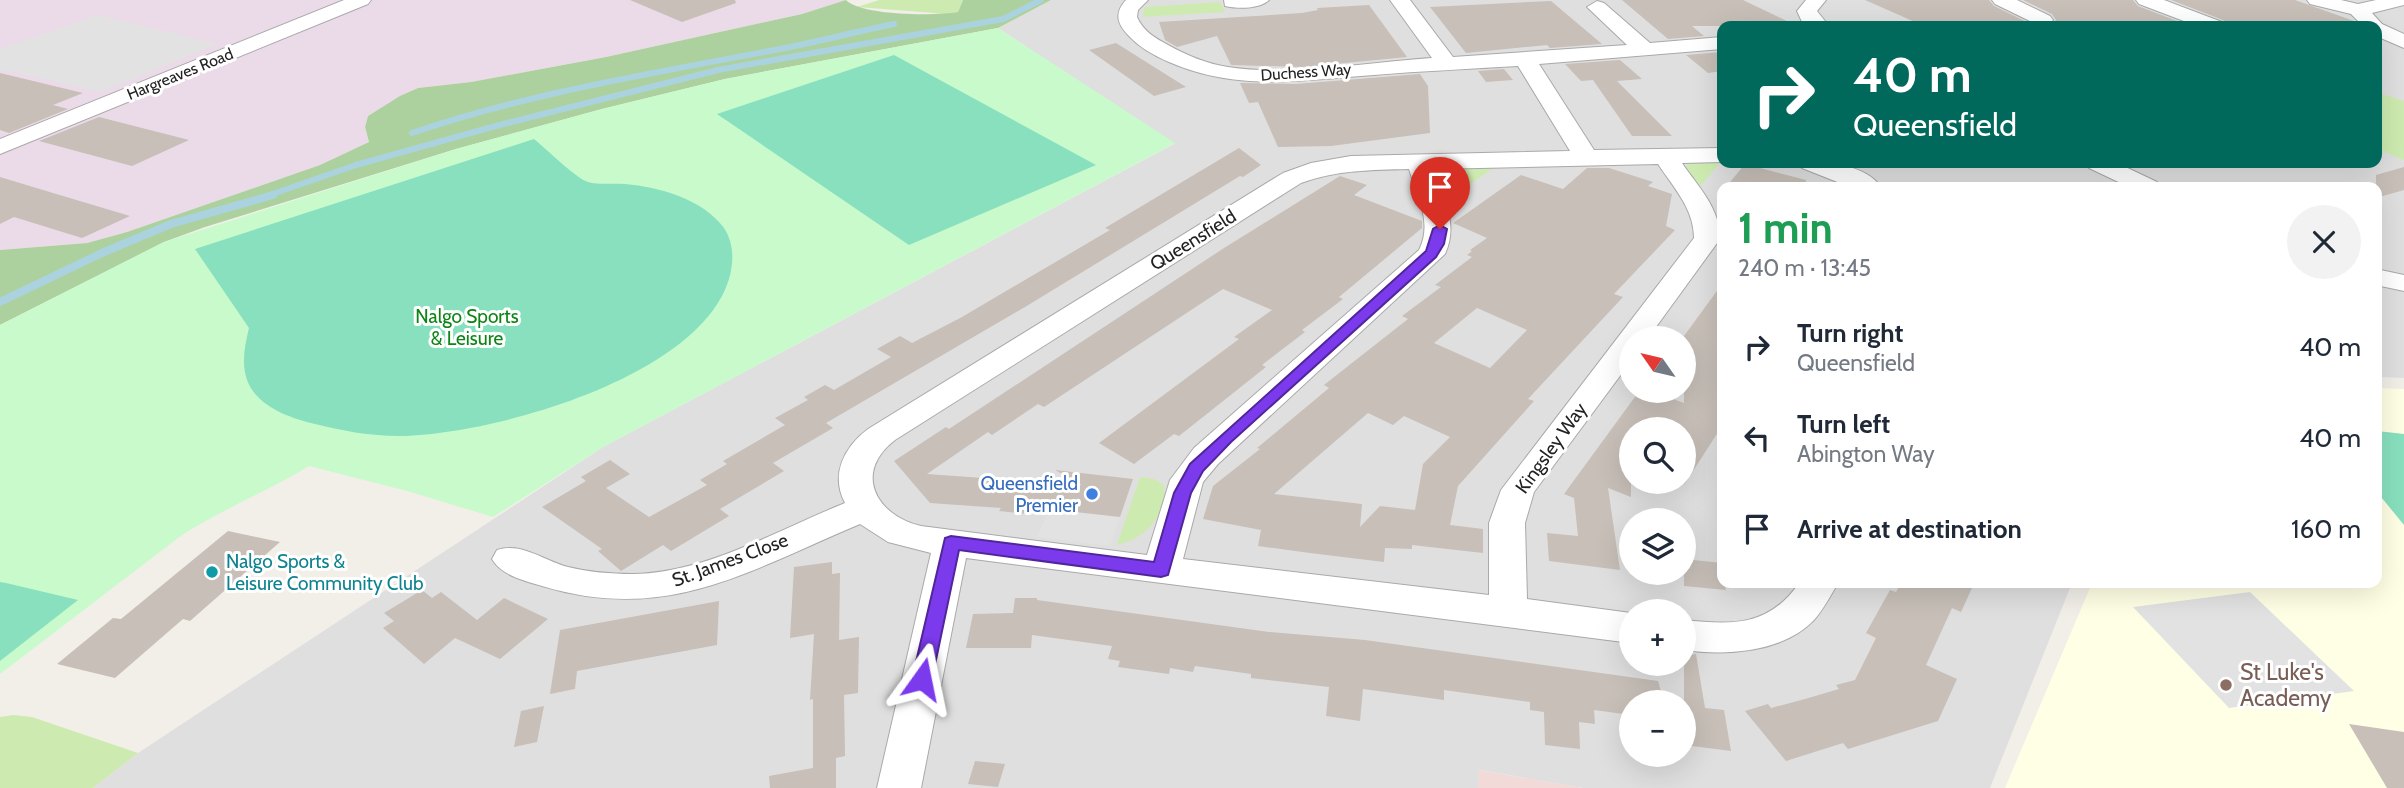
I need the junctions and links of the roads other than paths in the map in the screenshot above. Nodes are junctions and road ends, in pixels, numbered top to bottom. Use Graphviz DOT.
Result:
graph roads {
  1 [pos="361,0"];
  2 [pos="1138,0"];
  3 [pos="1259,0"];
  4 [pos="1400,0"];
  5 [pos="1816,0"];
  6 [pos="2002,0"];
  7 [pos="2146,0"];
  8 [pos="2317,0"];
  9 [pos="2401,0"];
  10 [pos="1232,2"];
  11 [pos="1623,5"];
  12 [pos="2358,10"];
  13 [pos="2043,20"];
  14 [pos="1812,21"];
  15 [pos="2202,21"];
  16 [pos="2369,21"];
  17 [pos="2382,31"];
  18 [pos="2404,42"];
  19 [pos="1717,43"];
  20 [pos="1645,50"];
  21 [pos="1526,61"];
  22 [pos="1447,64"];
  23 [pos="0,147"];
  24 [pos="1717,155"];
  25 [pos="1586,157"];
  26 [pos="1666,157"];
  27 [pos="1419,161"];
  28 [pos="1825,168"];
  29 [pos="2108,168"];
  30 [pos="1859,182"];
  31 [pos="2138,182"];
  32 [pos="2382,278"];
  33 [pos="2404,283"];
  34 [pos="1642,326"];
  35 [pos="1619,357"];
  36 [pos="864,508"];
  37 [pos="951,543"];
  38 [pos="510,559"];
  39 [pos="1161,570"];
  40 [pos="1815,588"];
  41 [pos="1508,610"];
  42 [pos="1619,626"];
  43 [pos="1696,636"];
  44 [pos="899,788"];
  1 -- 23 [label="street, Hargreaves Road"];
  2 -- 22 [label="street, Duchess Way"];
  3 -- 10 [label="street"];
  4 -- 22 [label="street"];
  5 -- 14 [label="street"];
  6 -- 13 [label="street"];
  7 -- 15 [label="street"];
  8 -- 12 [label="street"];
  9 -- 12 [label="street"];
  11 -- 20 [label="street"];
  12 -- 16 [label="street"];
  17 -- 18 [label="street"];
  19 -- 20 [label="street, Duchess Way"];
  20 -- 21 [label="street, Duchess Way"];
  21 -- 22 [label="street, Duchess Way"];
  21 -- 25 [label="street"];
  24 -- 26 [label="street, Queensfield"];
  25 -- 26 [label="street, Queensfield"];
  25 -- 27 [label="street, Queensfield"];
  26 -- 34 [label="street, Kingsley Way"];
  27 -- 36 [label="street, Queensfield"];
  27 -- 39 [label="street"];
  28 -- 30 [label="street"];
  29 -- 31 [label="street"];
  32 -- 33 [label="street"];
  35 -- 41 [label="street, Kingsley Way"];
  36 -- 37 [label="street"];
  36 -- 38 [label="street, St. James Close"];
  37 -- 39 [label="street"];
  37 -- 44 [label="street"];
  39 -- 41 [label="street"];
  40 -- 43 [label="street"];
  41 -- 42 [label="street"];
}
